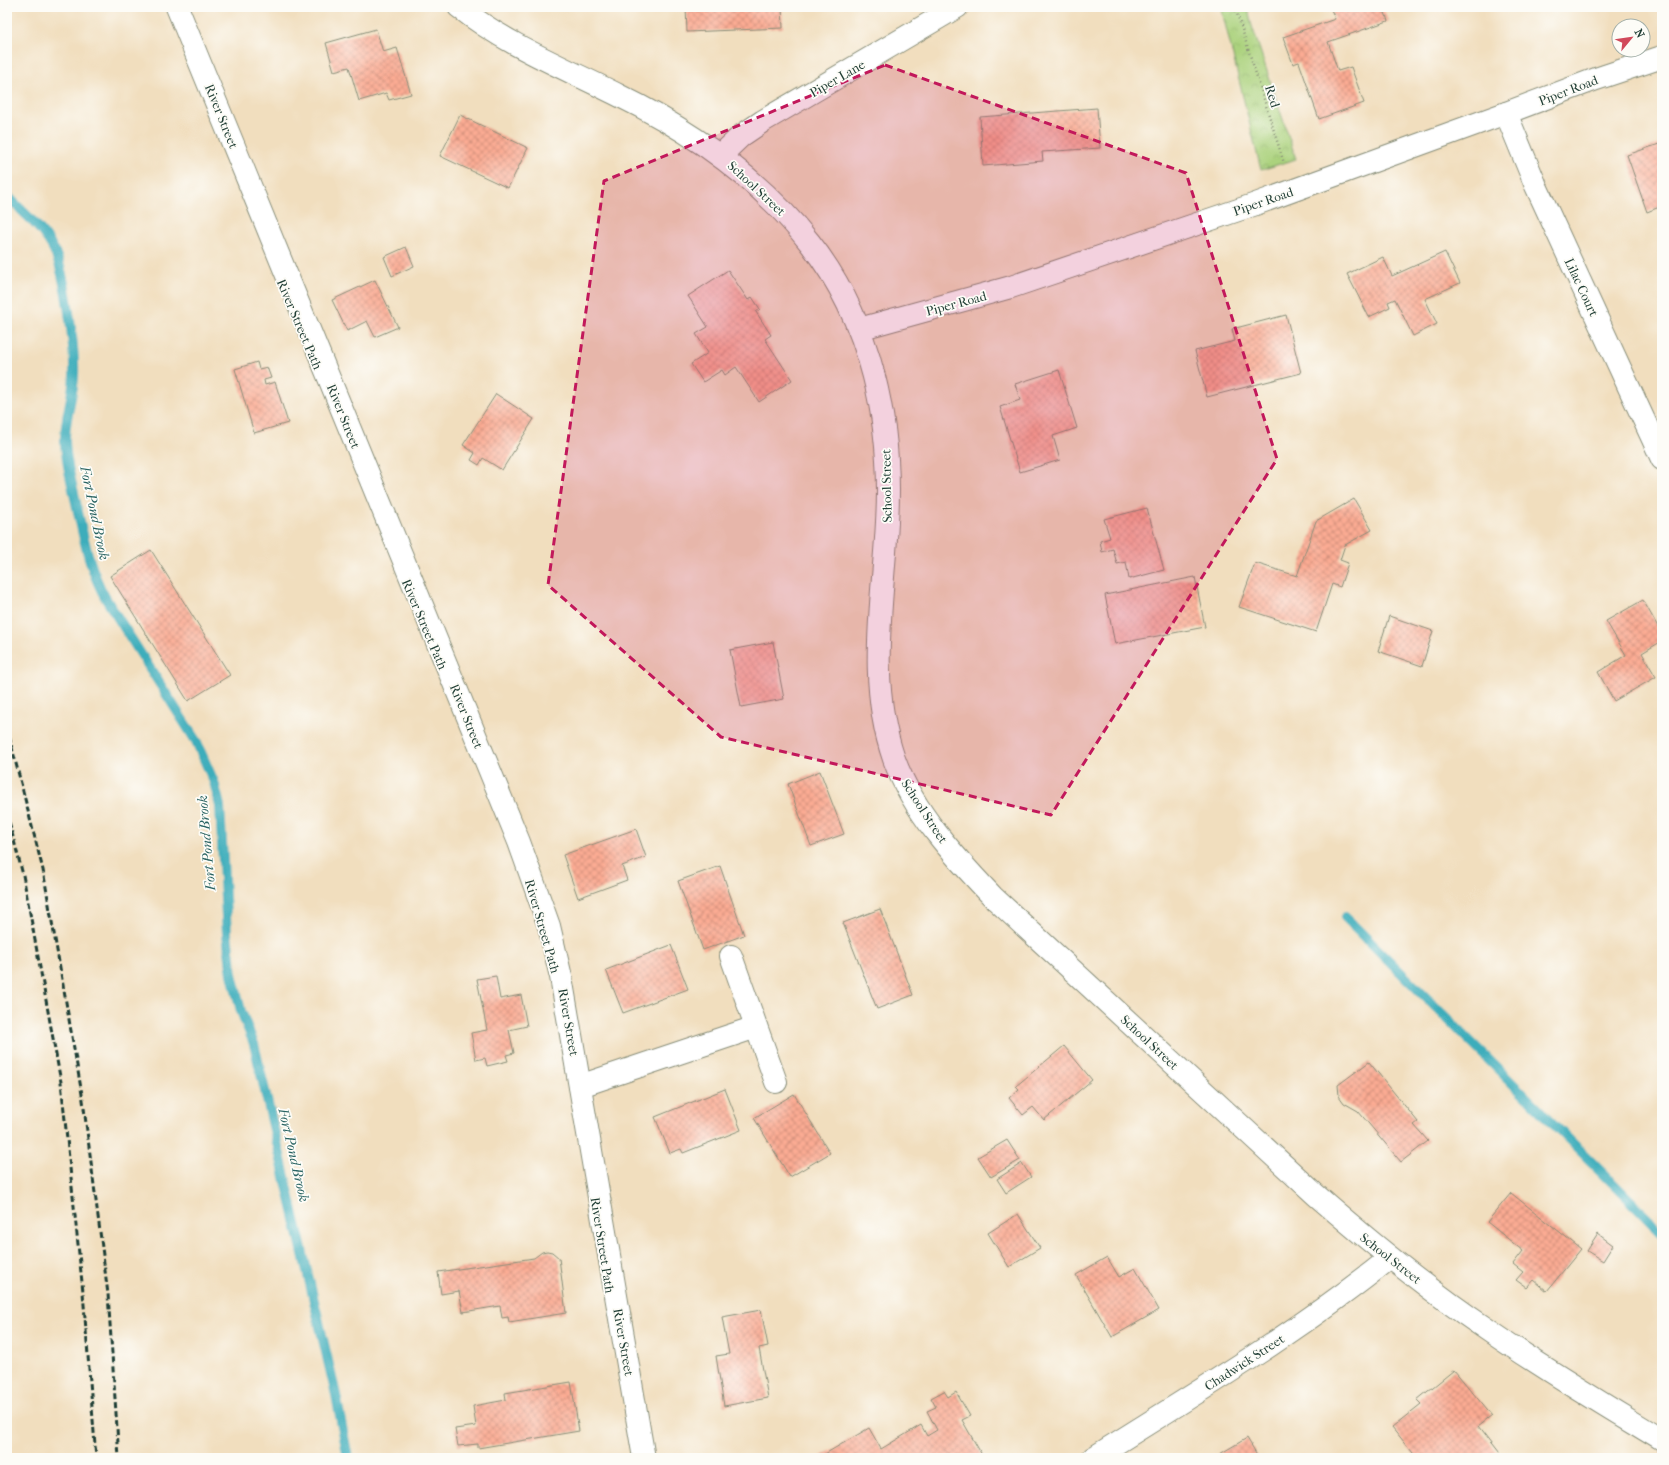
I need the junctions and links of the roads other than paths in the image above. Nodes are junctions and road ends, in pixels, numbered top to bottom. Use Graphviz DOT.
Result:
graph roads {
  1 [pos="177,7"];
  2 [pos="459,7"];
  3 [pos="957,7"];
  4 [pos="1662,57"];
  5 [pos="1506,114"];
  6 [pos="721,156"];
  7 [pos="859,329"];
  8 [pos="1662,460"];
  9 [pos="731,956"];
  10 [pos="756,1027"];
  11 [pos="776,1082"];
  12 [pos="580,1086"];
  13 [pos="1390,1258"];
  14 [pos="1662,1440"];
  15 [pos="644,1458"];
  16 [pos="1092,1458"];
  1 -- 12 [label="street, River Street"];
  2 -- 6 [label="street, School Street"];
  3 -- 6 [label="street, Piper Lane"];
  4 -- 5 [label="street, Piper Road"];
  5 -- 7 [label="street, Piper Road"];
  5 -- 8 [label="street, Lilac Court"];
  6 -- 7 [label="street, School Street"];
  7 -- 13 [label="street, School Street"];
  9 -- 10 [label="street"];
  10 -- 11 [label="street"];
  10 -- 12 [label="street"];
  12 -- 15 [label="street, River Street"];
  13 -- 14 [label="street, School Street"];
  13 -- 16 [label="street, Chadwick Street"];
}
